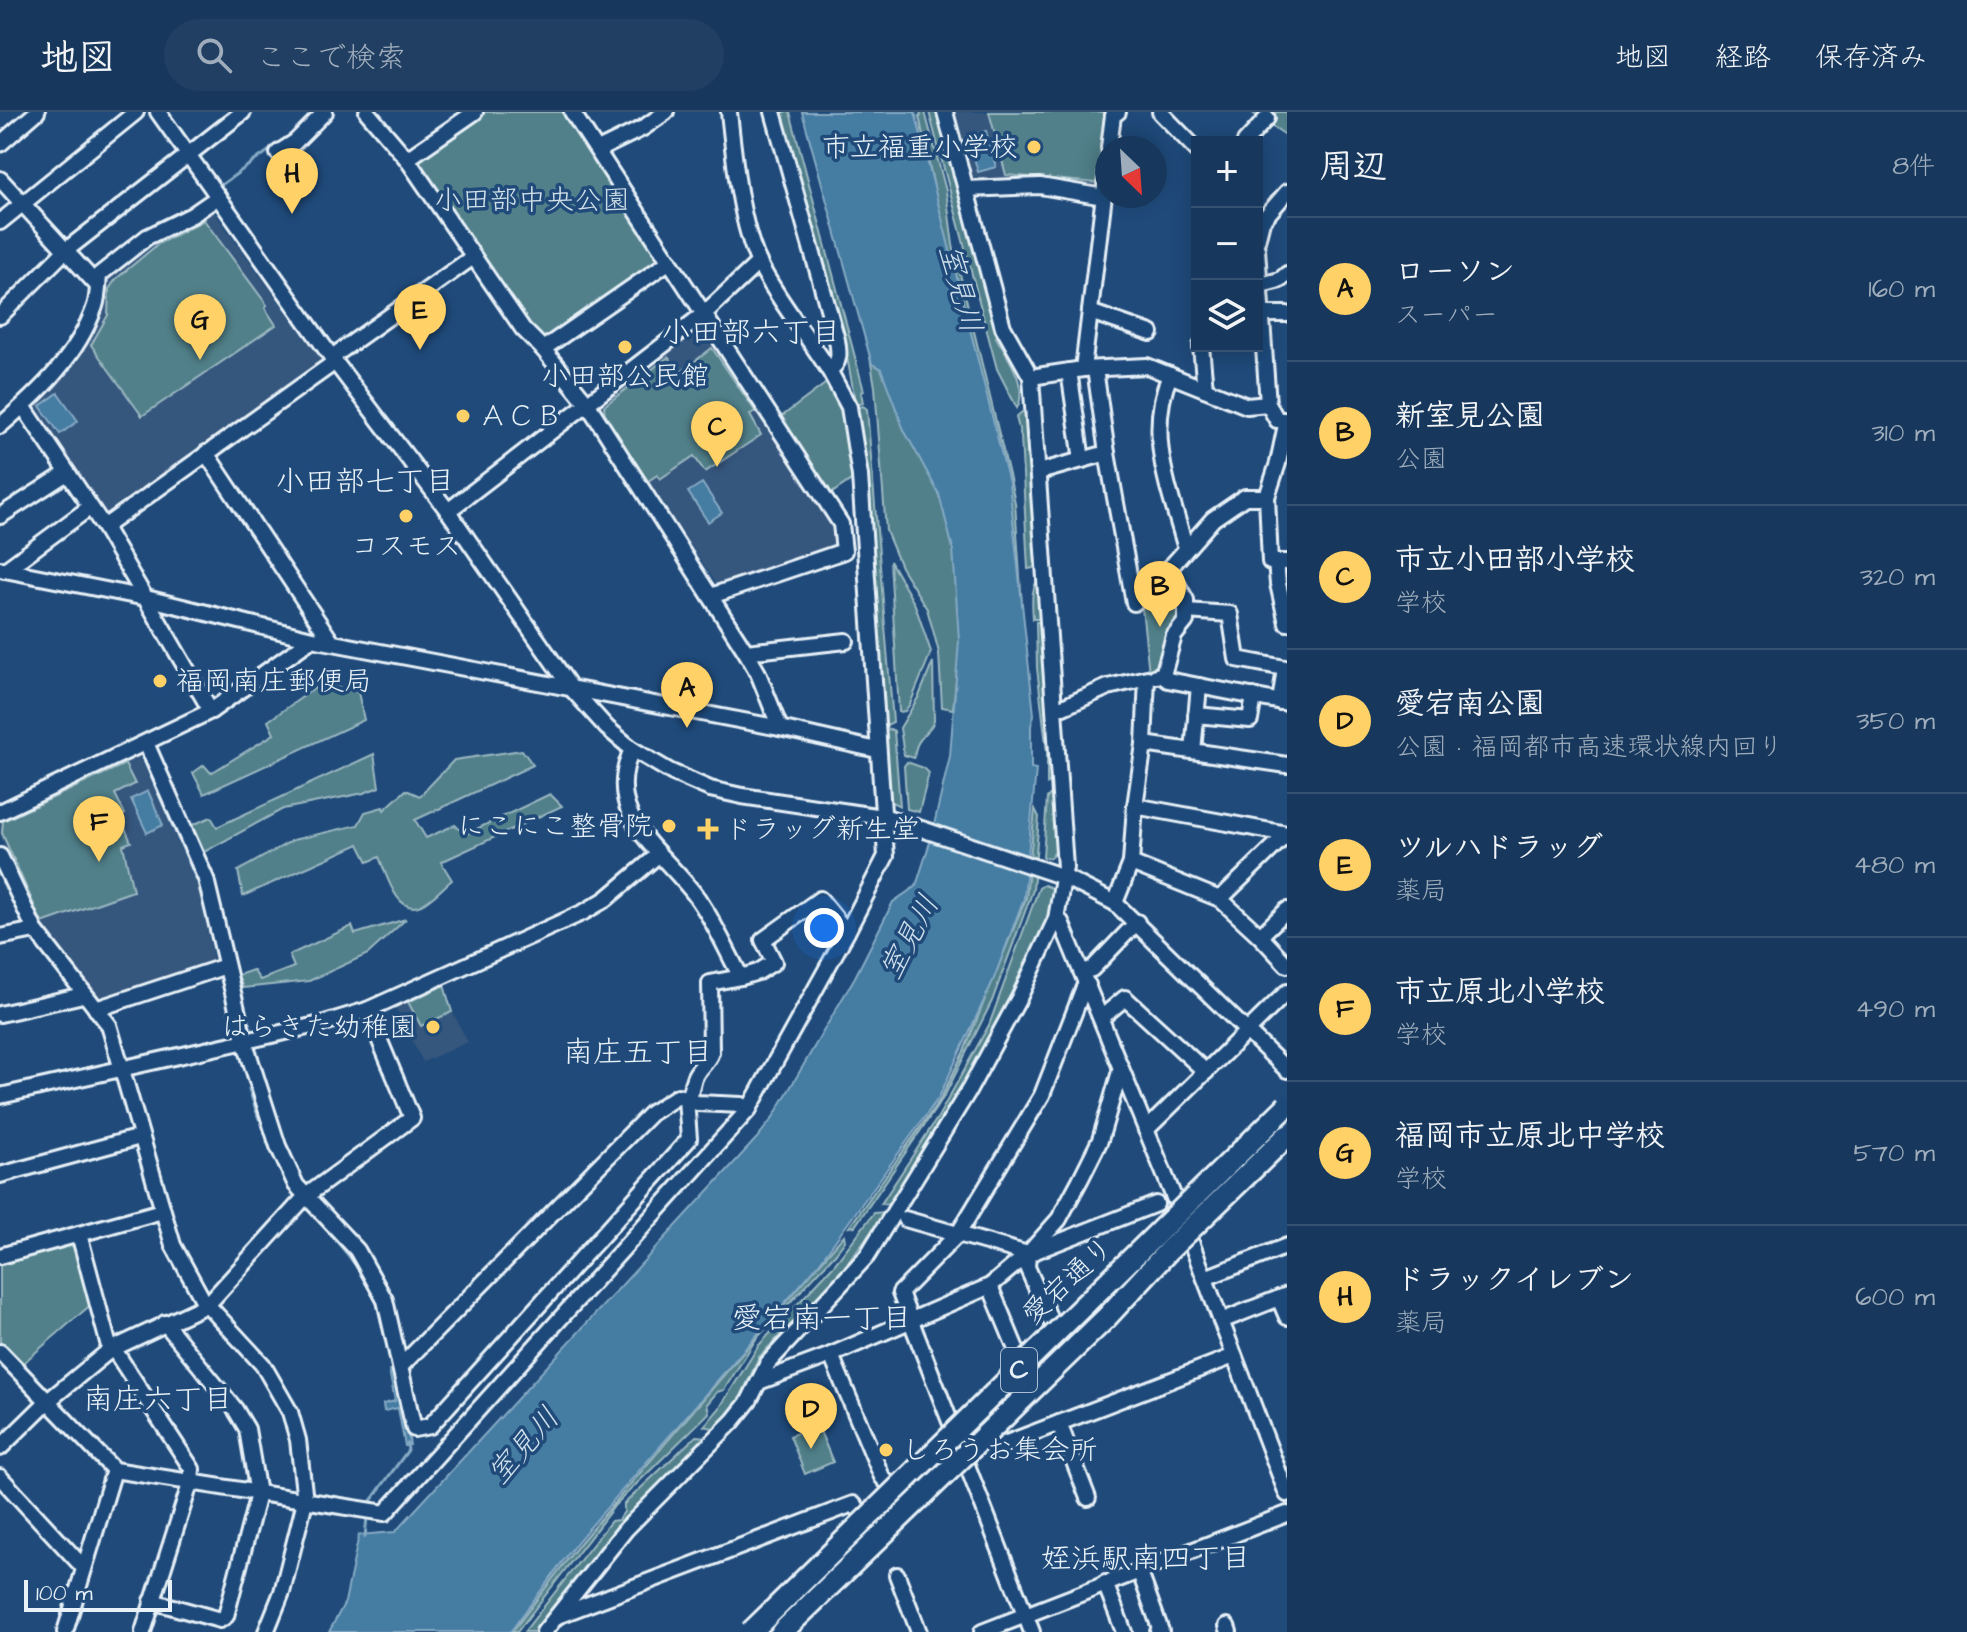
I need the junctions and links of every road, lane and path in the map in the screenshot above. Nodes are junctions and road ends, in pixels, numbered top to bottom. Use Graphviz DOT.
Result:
graph roads {
  1 [pos="37,112"];
  2 [pos="136,112"];
  3 [pos="158,112"];
  4 [pos="243,112"];
  5 [pos="325,112"];
  6 [pos="367,112"];
  7 [pos="475,112"];
  8 [pos="572,112"];
  9 [pos="666,112"];
  10 [pos="729,112"];
  11 [pos="773,112"];
  12 [pos="945,112"];
  13 [pos="1118,112"];
  14 [pos="1160,112"];
  15 [pos="1267,118"];
  16 [pos="1110,136"];
  17 [pos="1250,136"];
  18 [pos="0,144"];
  19 [pos="1191,144"];
  20 [pos="598,150"];
  21 [pos="278,153"];
  22 [pos="187,154"];
  23 [pos="407,159"];
  24 [pos="0,179"];
  25 [pos="966,189"];
  26 [pos="215,192"];
  27 [pos="1287,192"];
  28 [pos="1095,195"];
  29 [pos="21,204"];
  30 [pos="1103,208"];
  31 [pos="1263,215"];
  32 [pos="0,222"];
  33 [pos="65,251"];
  34 [pos="473,257"];
  35 [pos="670,261"];
  36 [pos="759,262"];
  37 [pos="1287,274"];
  38 [pos="93,282"];
  39 [pos="1263,284"];
  40 [pos="1263,309"];
  41 [pos="1090,312"];
  42 [pos="705,313"];
  43 [pos="1287,314"];
  44 [pos="0,316"];
  45 [pos="1151,333"];
  46 [pos="1263,344"];
  47 [pos="543,349"];
  48 [pos="1202,352"];
  49 [pos="333,359"];
  50 [pos="829,370"];
  51 [pos="1082,370"];
  52 [pos="1170,375"];
  53 [pos="1031,377"];
  54 [pos="1205,389"];
  55 [pos="587,403"];
  56 [pos="1268,404"];
  57 [pos="20,408"];
  58 [pos="1287,420"];
  59 [pos="0,426"];
  60 [pos="206,453"];
  61 [pos="1107,453"];
  62 [pos="1082,460"];
  63 [pos="1039,472"];
  64 [pos="63,476"];
  65 [pos="1267,497"];
  66 [pos="85,511"];
  67 [pos="448,511"];
  68 [pos="0,516"];
  69 [pos="104,527"];
  70 [pos="1189,546"];
  71 [pos="1282,562"];
  72 [pos="3,570"];
  73 [pos="1167,571"];
  74 [pos="711,596"];
  75 [pos="146,598"];
  76 [pos="1186,611"];
  77 [pos="1287,623"];
  78 [pos="312,639"];
  79 [pos="331,641"];
  80 [pos="846,641"];
  81 [pos="746,652"];
  82 [pos="1163,675"];
  83 [pos="1147,678"];
  84 [pos="1199,686"];
  85 [pos="571,688"];
  86 [pos="1254,696"];
  87 [pos="1284,702"];
  88 [pos="1055,707"];
  89 [pos="206,714"];
  90 [pos="1196,715"];
  91 [pos="780,728"];
  92 [pos="146,743"];
  93 [pos="1144,744"];
  94 [pos="632,749"];
  95 [pos="877,750"];
  96 [pos="1193,751"];
  97 [pos="1287,765"];
  98 [pos="1135,806"];
  99 [pos="0,812"];
  100 [pos="886,817"];
  101 [pos="1287,834"];
  102 [pos="658,855"];
  103 [pos="0,856"];
  104 [pos="1131,863"];
  105 [pos="1064,877"];
  106 [pos="1220,899"];
  107 [pos="1115,903"];
  108 [pos="1287,910"];
  109 [pos="1056,919"];
  110 [pos="1137,922"];
  111 [pos="35,930"];
  112 [pos="847,932"];
  113 [pos="1260,936"];
  114 [pos="0,937"];
  115 [pos="1287,965"];
  116 [pos="221,968"];
  117 [pos="741,977"];
  118 [pos="1085,979"];
  119 [pos="1287,992"];
  120 [pos="83,995"];
  121 [pos="96,1009"];
  122 [pos="367,1010"];
  123 [pos="0,1014"];
  124 [pos="1101,1018"];
  125 [pos="1246,1030"];
  126 [pos="239,1044"];
  127 [pos="1121,1068"];
  128 [pos="120,1069"];
  129 [pos="1287,1070"];
  130 [pos="1206,1072"];
  131 [pos="0,1096"];
  132 [pos="686,1099"];
  133 [pos="1287,1107"];
  134 [pos="749,1109"];
  135 [pos="1287,1120"];
  136 [pos="1146,1130"];
  137 [pos="140,1137"];
  138 [pos="1287,1139"];
  139 [pos="0,1175"];
  140 [pos="306,1196"];
  141 [pos="1156,1204"];
  142 [pos="162,1211"];
  143 [pos="1179,1212"];
  144 [pos="905,1219"];
  145 [pos="79,1234"];
  146 [pos="958,1234"];
  147 [pos="1186,1235"];
  148 [pos="1287,1246"];
  149 [pos="1028,1254"];
  150 [pos="1166,1255"];
  151 [pos="0,1256"];
  152 [pos="1205,1278"];
  153 [pos="1114,1283"];
  154 [pos="990,1286"];
  155 [pos="1283,1296"];
  156 [pos="208,1304"];
  157 [pos="1287,1317"];
  158 [pos="1221,1321"];
  159 [pos="911,1322"];
  160 [pos="165,1323"];
  161 [pos="1054,1328"];
  162 [pos="111,1349"];
  163 [pos="0,1352"];
  164 [pos="831,1355"];
  165 [pos="1234,1356"];
  166 [pos="1021,1361"];
  167 [pos="401,1366"];
  168 [pos="759,1382"];
  169 [pos="48,1401"];
  170 [pos="1059,1423"];
  171 [pos="955,1430"];
  172 [pos="988,1433"];
  173 [pos="0,1448"];
  174 [pos="963,1455"];
  175 [pos="1282,1468"];
  176 [pos="114,1470"];
  177 [pos="0,1477"];
  178 [pos="191,1481"];
  179 [pos="895,1491"];
  180 [pos="258,1494"];
  181 [pos="1287,1494"];
  182 [pos="1088,1498"];
  183 [pos="305,1501"];
  184 [pos="1287,1514"];
  185 [pos="867,1518"];
  186 [pos="84,1568"];
  187 [pos="1139,1570"];
  188 [pos="897,1575"];
  189 [pos="1105,1583"];
  190 [pos="152,1601"];
  191 [pos="1025,1616"];
  192 [pos="556,1617"];
  193 [pos="546,1631"];
  194 [pos="65,1632"];
  195 [pos="143,1632"];
  196 [pos="266,1632"];
  197 [pos="751,1632"];
  198 [pos="769,1632"];
  199 [pos="781,1632"];
  200 [pos="919,1632"];
  201 [pos="982,1632"];
  202 [pos="1032,1632"];
  203 [pos="1124,1632"];
  204 [pos="1158,1632"];
  1 -- 18 [label="street"];
  2 -- 29 [label="street"];
  3 -- 22 [label="street"];
  4 -- 22 [label="street"];
  5 -- 21 [label="street"];
  6 -- 23 [label="street"];
  7 -- 23 [label="street"];
  8 -- 20 [label="street"];
  9 -- 20 [label="street"];
  10 -- 36 [label="street"];
  11 -- 50 [label="street"];
  12 -- 25 [label="street"];
  13 -- 16 [label="street"];
  14 -- 19 [label="street"];
  15 -- 17 [label="street"];
  20 -- 35 [label="street"];
  22 -- 26 [label="street"];
  22 -- 33 [label="street"];
  23 -- 34 [label="street"];
  24 -- 29 [label="street"];
  25 -- 28 [label="street"];
  25 -- 53 [label="street"];
  26 -- 38 [label="street"];
  26 -- 49 [label="street"];
  27 -- 31 [label="street"];
  29 -- 32 [label="street"];
  29 -- 33 [label="street"];
  30 -- 41 [label="street"];
  33 -- 38 [label="street"];
  33 -- 44 [label="street"];
  34 -- 47 [label="street"];
  34 -- 49 [label="street"];
  35 -- 42 [label="street"];
  35 -- 47 [label="street"];
  36 -- 42 [label="street"];
  36 -- 50 [label="street"];
  37 -- 39 [label="street"];
  38 -- 57 [label="street"];
  40 -- 43 [label="street"];
  41 -- 45 [label="street"];
  41 -- 51 [label="street"];
  42 -- 55 [label="street"];
  42 -- 74 [label="street"];
  46 -- 56 [label="street"];
  47 -- 55 [label="street"];
  48 -- 54 [label="street"];
  49 -- 60 [label="street"];
  49 -- 67 [label="street"];
  50 -- 95 [label="street"];
  51 -- 52 [label="street"];
  51 -- 53 [label="street"];
  51 -- 61 [label="street"];
  51 -- 62 [label="street"];
  52 -- 54 [label="street"];
  52 -- 70 [label="street"];
  53 -- 63 [label="street"];
  54 -- 56 [label="street"];
  55 -- 67 [label="street"];
  55 -- 74 [label="street"];
  56 -- 58 [label="street"];
  57 -- 59 [label="street"];
  57 -- 64 [label="street"];
  58 -- 65 [label="street"];
  60 -- 69 [label="street"];
  60 -- 79 [label="street"];
  61 -- 62 [label="street"];
  61 -- 73 [label="street"];
  62 -- 63 [label="street"];
  63 -- 88 [label="street"];
  64 -- 66 [label="street"];
  64 -- 68 [label="street"];
  65 -- 70 [label="street"];
  65 -- 71 [label="street"];
  66 -- 69 [label="street"];
  66 -- 72 [label="street"];
  67 -- 85 [label="street"];
  69 -- 75 [label="street"];
  70 -- 73 [label="street"];
  71 -- 77 [label="street"];
  72 -- 75 [label="street"];
  73 -- 76 [label="street"];
  74 -- 81 [label="street"];
  75 -- 78 [label="street"];
  75 -- 89 [label="street"];
  76 -- 82 [label="street"];
  76 -- 87 [label="street"];
  78 -- 79 [label="street"];
  78 -- 89 [label="street"];
  79 -- 85 [label="street"];
  80 -- 81 [label="street"];
  81 -- 91 [label="street"];
  82 -- 83 [label="street"];
  82 -- 84 [label="street"];
  83 -- 88 [label="street"];
  83 -- 93 [label="street"];
  84 -- 86 [label="street"];
  84 -- 90 [label="street"];
  85 -- 91 [label="street"];
  85 -- 94 [label="street"];
  86 -- 87 [label="street"];
  86 -- 90 [label="street"];
  88 -- 105 [label="street"];
  89 -- 92 [label="street"];
  90 -- 96 [label="street"];
  91 -- 95 [label="street"];
  92 -- 99 [label="street"];
  92 -- 116 [label="street"];
  93 -- 96 [label="street"];
  93 -- 98 [label="street"];
  94 -- 100 [label="street"];
  94 -- 102 [label="street"];
  95 -- 100 [label="street"];
  96 -- 97 [label="street"];
  98 -- 101 [label="street"];
  98 -- 104 [label="street"];
  100 -- 105 [label="street"];
  100 -- 112 [label="street"];
  101 -- 106 [label="street"];
  102 -- 117 [label="street"];
  102 -- 122 [label="street"];
  103 -- 111 [label="street"];
  104 -- 106 [label="street"];
  104 -- 107 [label="street"];
  105 -- 107 [label="street"];
  105 -- 109 [label="street"];
  106 -- 113 [label="street"];
  107 -- 110 [label="street"];
  108 -- 113 [label="street"];
  109 -- 118 [label="street"];
  109 -- 168 [label="street"];
  110 -- 118 [label="street"];
  110 -- 125 [label="street"];
  111 -- 114 [label="street"];
  111 -- 120 [label="street"];
  112 -- 117 [label="street"];
  112 -- 134 [label="street"];
  113 -- 115 [label="street"];
  116 -- 121 [label="street"];
  116 -- 126 [label="street"];
  117 -- 132 [label="street"];
  118 -- 124 [label="street"];
  118 -- 146 [label="street"];
  119 -- 125 [label="street"];
  120 -- 121 [label="street"];
  120 -- 123 [label="street"];
  121 -- 128 [label="street"];
  122 -- 126 [label="street"];
  122 -- 140 [label="street"];
  124 -- 127 [label="street"];
  124 -- 130 [label="street"];
  125 -- 129 [label="street"];
  125 -- 130 [label="street"];
  126 -- 128 [label="street"];
  126 -- 140 [label="street"];
  127 -- 136 [label="street"];
  127 -- 149 [label="street"];
  128 -- 131 [label="street"];
  128 -- 137 [label="street"];
  130 -- 136 [label="street"];
  132 -- 134 [label="street"];
  132 -- 167 [label="street"];
  132 -- 167 [label="street"];
  133 -- 143 [label="street, 愛宕通り"];
  133 -- 153 [label="highway, C, bridge"];
  134 -- 183 [label="street"];
  135 -- 153 [label="highway, bridge"];
  136 -- 143 [label="street"];
  137 -- 139 [label="street"];
  137 -- 142 [label="street"];
  138 -- 147 [label="street, 愛宕通り"];
  138 -- 199 [label="highway, C, bridge"];
  140 -- 156 [label="street"];
  140 -- 167 [label="street"];
  141 -- 149 [label="street"];
  142 -- 145 [label="street"];
  142 -- 156 [label="street"];
  143 -- 147 [label="street"];
  143 -- 161 [label="street, 愛宕通り"];
  144 -- 146 [label="street"];
  145 -- 151 [label="street"];
  145 -- 162 [label="street"];
  146 -- 149 [label="street"];
  146 -- 159 [label="street"];
  147 -- 150 [label="street, 愛宕通り"];
  147 -- 152 [label="street"];
  148 -- 152 [label="street"];
  149 -- 154 [label="street"];
  149 -- 161 [label="street"];
  150 -- 153 [label="highway"];
  150 -- 172 [label="street, 愛宕通り"];
  152 -- 158 [label="street"];
  153 -- 197 [label="highway, C, bridge"];
  153 -- 198 [label="highway"];
  154 -- 159 [label="street"];
  154 -- 166 [label="street"];
  155 -- 157 [label="street"];
  155 -- 158 [label="street"];
  156 -- 160 [label="street"];
  156 -- 183 [label="street"];
  158 -- 165 [label="street"];
  159 -- 164 [label="street"];
  159 -- 171 [label="street"];
  160 -- 162 [label="street"];
  160 -- 180 [label="street"];
  161 -- 166 [label="street, 愛宕通り"];
  162 -- 169 [label="street"];
  162 -- 178 [label="street"];
  163 -- 169 [label="street"];
  164 -- 168 [label="street"];
  164 -- 179 [label="street"];
  165 -- 170 [label="street"];
  165 -- 175 [label="street"];
  166 -- 171 [label="street, 愛宕通り"];
  168 -- 192 [label="street"];
  169 -- 173 [label="street"];
  169 -- 176 [label="street"];
  170 -- 172 [label="street"];
  170 -- 182 [label="street"];
  171 -- 174 [label="street"];
  171 -- 179 [label="street, 愛宕通り"];
  172 -- 174 [label="street, 愛宕通り"];
  174 -- 191 [label="street"];
  174 -- 199 [label="street, 愛宕通り"];
  175 -- 181 [label="street"];
  176 -- 178 [label="street"];
  176 -- 186 [label="street"];
  177 -- 186 [label="street"];
  178 -- 180 [label="street"];
  178 -- 190 [label="street"];
  179 -- 185 [label="street, 愛宕通り"];
  180 -- 183 [label="street"];
  180 -- 190 [label="street"];
  183 -- 196 [label="street"];
  184 -- 187 [label="street"];
  185 -- 192 [label="street"];
  185 -- 197 [label="street, 愛宕通り"];
  186 -- 194 [label="street"];
  187 -- 189 [label="street"];
  187 -- 204 [label="street"];
  188 -- 200 [label="street"];
  189 -- 191 [label="street"];
  189 -- 203 [label="street"];
  190 -- 195 [label="street"];
  191 -- 201 [label="street"];
  191 -- 202 [label="street"];
  192 -- 193 [label="street"];
}
